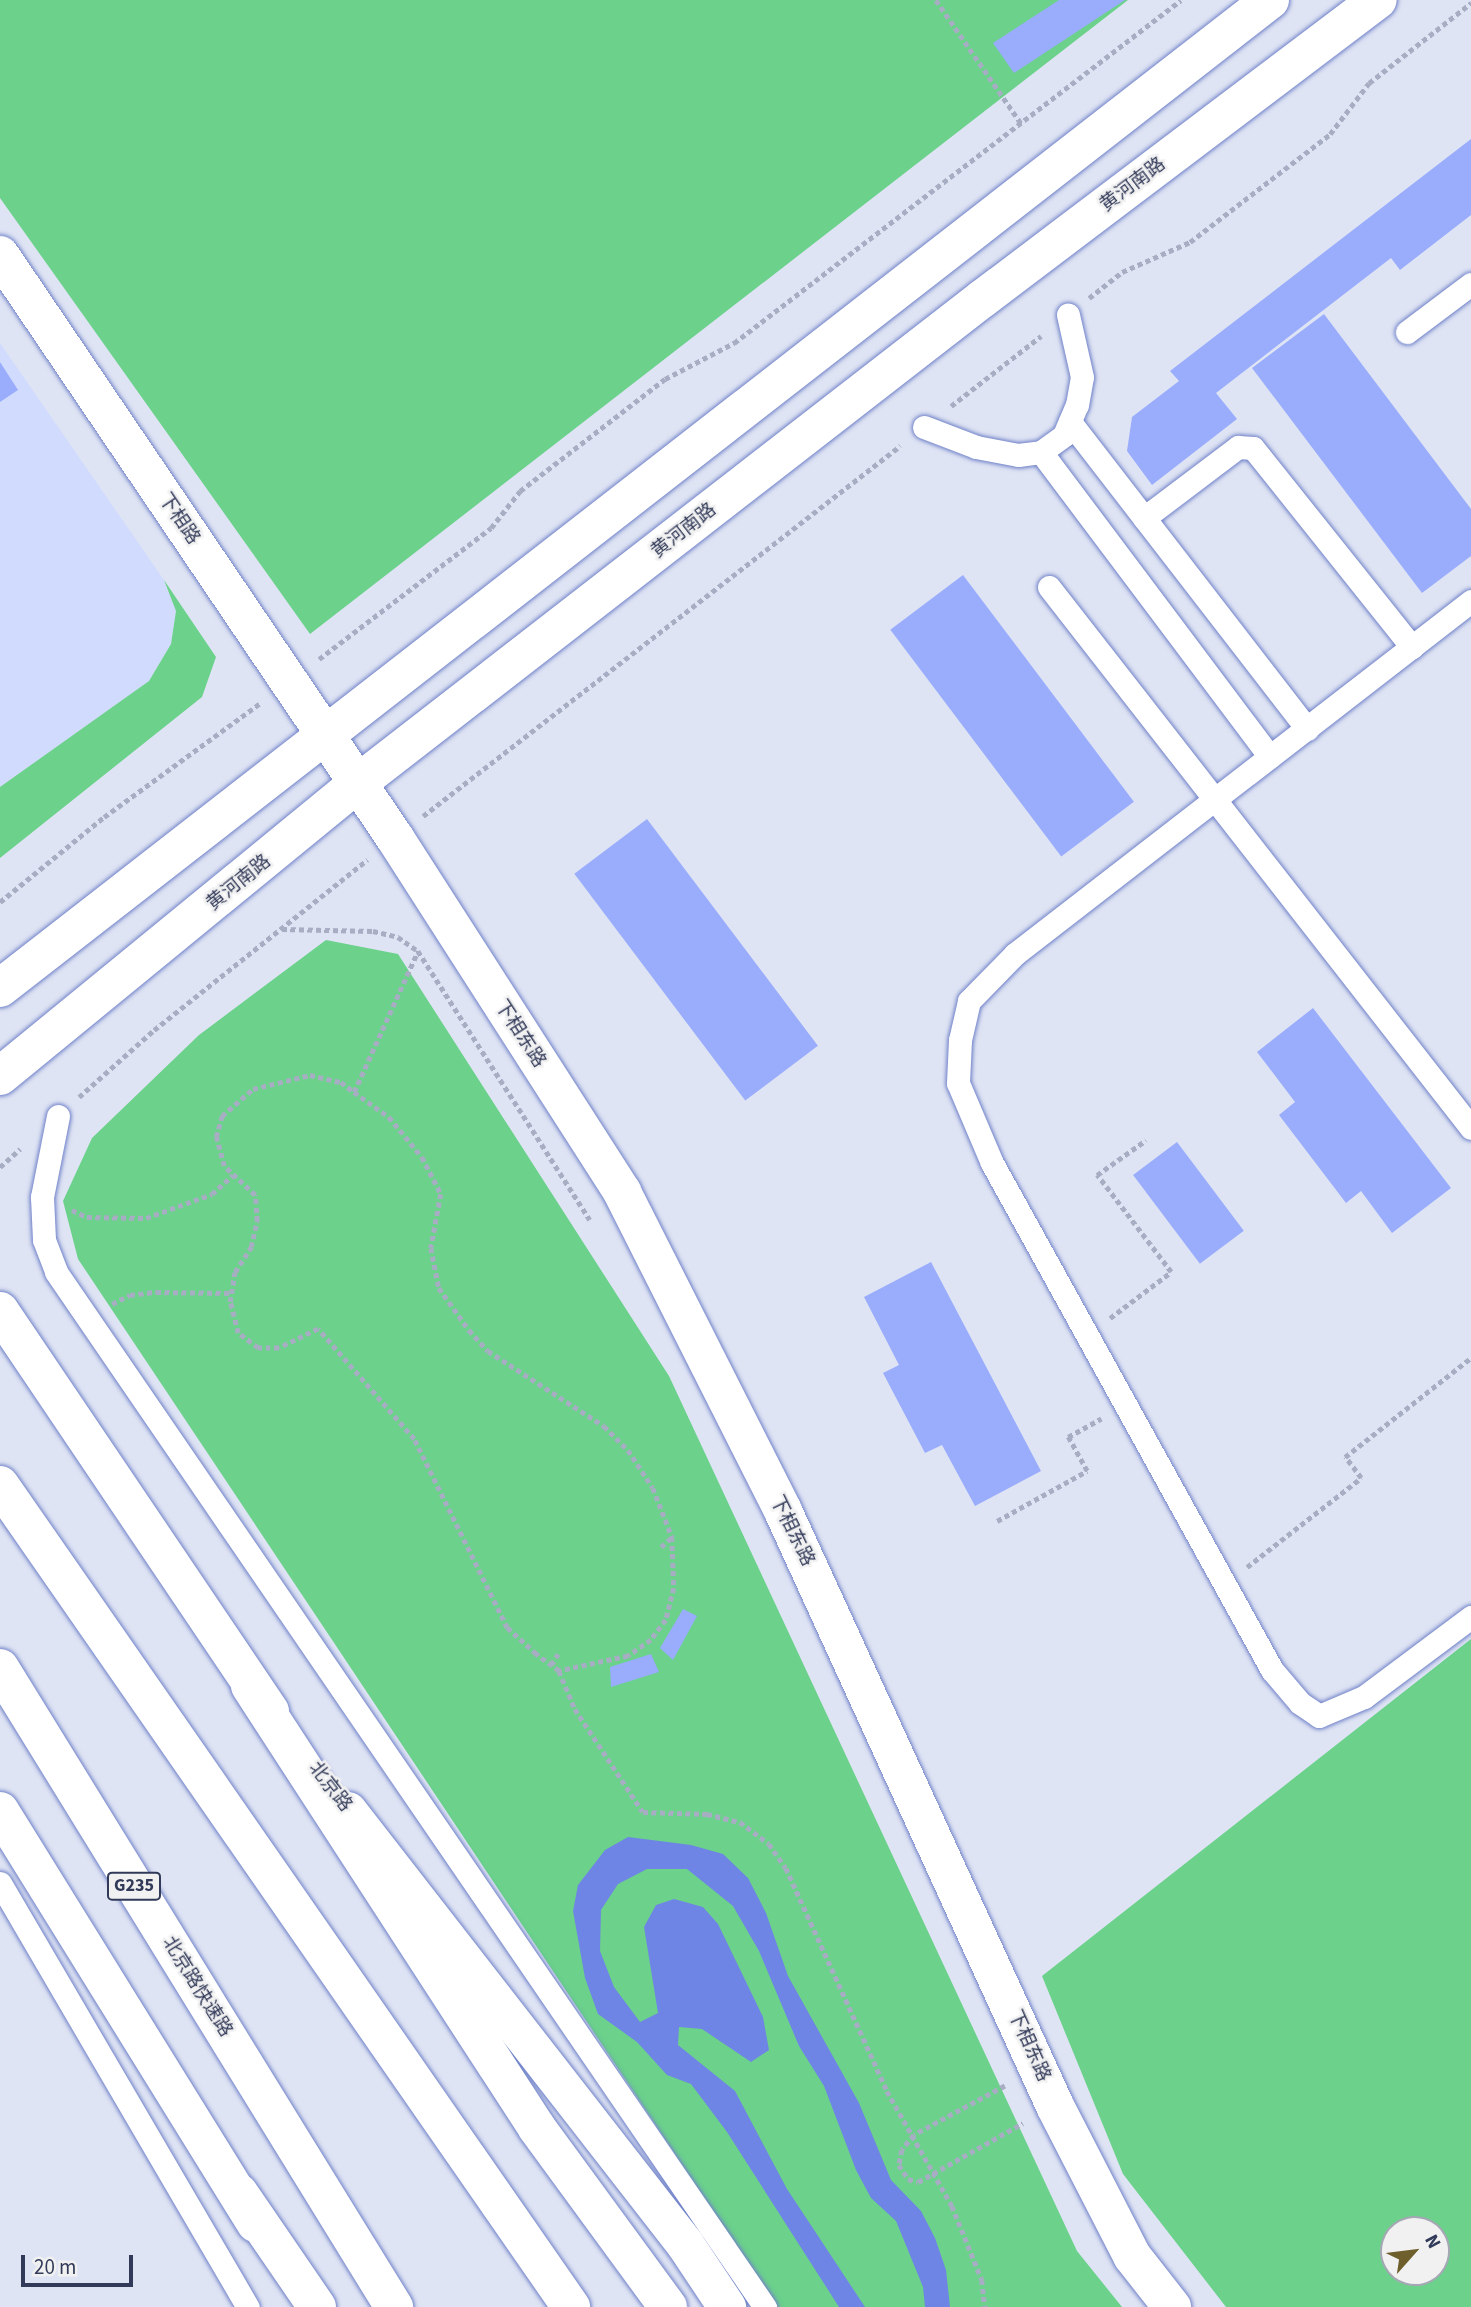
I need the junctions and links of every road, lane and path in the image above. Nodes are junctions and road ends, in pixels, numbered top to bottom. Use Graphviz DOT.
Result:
graph roads {
  1 [pos="936,0"];
  2 [pos="1181,0"];
  3 [pos="1270,0"];
  4 [pos="1378,0"];
  5 [pos="1471,3"];
  6 [pos="1021,123"];
  7 [pos="0,255"];
  8 [pos="1471,284"];
  9 [pos="1068,315"];
  10 [pos="1407,332"];
  11 [pos="1070,422"];
  12 [pos="925,427"];
  13 [pos="1041,452"];
  14 [pos="1144,518"];
  15 [pos="1049,587"];
  16 [pos="1471,601"];
  17 [pos="1412,647"];
  18 [pos="289,681"];
  19 [pos="1307,729"];
  20 [pos="324,733"];
  21 [pos="1270,757"];
  22 [pos="359,783"];
  23 [pos="1215,799"];
  24 [pos="395,838"];
  25 [pos="0,902"];
  26 [pos="282,929"];
  27 [pos="418,951"];
  28 [pos="0,989"];
  29 [pos="0,1076"];
  30 [pos="354,1092"];
  31 [pos="58,1116"];
  32 [pos="1471,1128"];
  33 [pos="1146,1140"];
  34 [pos="0,1167"];
  35 [pos="233,1175"];
  36 [pos="42,1197"];
  37 [pos="591,1222"];
  38 [pos="231,1293"];
  39 [pos="0,1311"];
  40 [pos="90,1315"];
  41 [pos="1087,1335"];
  42 [pos="1471,1359"];
  43 [pos="1126,1404"];
  44 [pos="0,1485"];
  45 [pos="997,1521"];
  46 [pos="672,1537"];
  47 [pos="661,1547"];
  48 [pos="1226,1583"];
  49 [pos="1471,1617"];
  50 [pos="558,1654"];
  51 [pos="551,1665"];
  52 [pos="0,1668"];
  53 [pos="559,1671"];
  54 [pos="250,1686"];
  55 [pos="0,1811"];
  56 [pos="0,1884"];
  57 [pos="1003,2071"];
  58 [pos="1009,2084"];
  59 [pos="1014,2096"];
  60 [pos="1020,2109"];
  61 [pos="1026,2121"];
  62 [pos="1031,2133"];
  63 [pos="914,2135"];
  64 [pos="937,2174"];
  65 [pos="239,2193"];
  66 [pos="694,2229"];
  67 [pos="248,2307"];
  68 [pos="298,2307"];
  69 [pos="317,2307"];
  70 [pos="394,2307"];
  71 [pos="570,2307"];
  72 [pos="668,2307"];
  73 [pos="727,2307"];
  74 [pos="765,2307"];
  75 [pos="985,2307"];
  76 [pos="1172,2307"];
  1 -- 6 [label="path"];
  2 -- 6 [label="path"];
  3 -- 20 [label="main road"];
  4 -- 22 [label="main road, 黄河南路"];
  5 -- 9 [label="path"];
  6 -- 18 [label="path"];
  7 -- 18 [label="main road, 下相路"];
  8 -- 10 [label="lane"];
  9 -- 11 [label="lane"];
  9 -- 12 [label="path"];
  11 -- 13 [label="lane"];
  11 -- 14 [label="lane"];
  12 -- 13 [label="lane"];
  12 -- 24 [label="path"];
  13 -- 21 [label="lane"];
  14 -- 17 [label="lane"];
  14 -- 19 [label="lane"];
  15 -- 23 [label="lane"];
  16 -- 17 [label="lane"];
  17 -- 19 [label="lane"];
  18 -- 20 [label="main road, 下相路"];
  18 -- 25 [label="path"];
  19 -- 21 [label="lane"];
  20 -- 22 [label="main road, 下相路"];
  20 -- 28 [label="main road"];
  21 -- 23 [label="lane"];
  22 -- 24 [label="main road, 下相东路"];
  22 -- 29 [label="main road, 黄河南路"];
  23 -- 32 [label="lane"];
  23 -- 41 [label="lane"];
  24 -- 26 [label="path"];
  24 -- 76 [label="main road, 下相东路"];
  26 -- 27 [label="path"];
  26 -- 31 [label="path"];
  27 -- 30 [label="path"];
  27 -- 37 [label="path"];
  30 -- 35 [label="path"];
  30 -- 46 [label="path"];
  31 -- 34 [label="path"];
  31 -- 36 [label="lane"];
  33 -- 41 [label="path"];
  35 -- 36 [label="path"];
  35 -- 38 [label="path"];
  36 -- 40 [label="lane"];
  38 -- 40 [label="path"];
  38 -- 51 [label="path"];
  39 -- 54 [label="main road, 北京路"];
  40 -- 66 [label="lane"];
  41 -- 43 [label="lane"];
  42 -- 48 [label="path"];
  43 -- 45 [label="path"];
  43 -- 48 [label="lane"];
  44 -- 71 [label="main road"];
  46 -- 47 [label="path"];
  46 -- 53 [label="path"];
  48 -- 49 [label="lane"];
  50 -- 51 [label="path"];
  51 -- 53 [label="path"];
  52 -- 70 [label="main road, 北京路快速路 / G235"];
  53 -- 63 [label="path"];
  54 -- 66 [label="main road, 北京路"];
  54 -- 72 [label="main road"];
  55 -- 65 [label="main road"];
  56 -- 67 [label="lane"];
  57 -- 58 [label="path"];
  58 -- 59 [label="path"];
  58 -- 63 [label="path"];
  60 -- 61 [label="path"];
  61 -- 62 [label="path"];
  61 -- 64 [label="path"];
  63 -- 64 [label="path"];
  63 -- 64 [label="path"];
  64 -- 75 [label="path"];
  65 -- 68 [label="main road"];
  65 -- 69 [label="main road"];
  66 -- 73 [label="main road, 北京路"];
  66 -- 74 [label="lane"];
}
